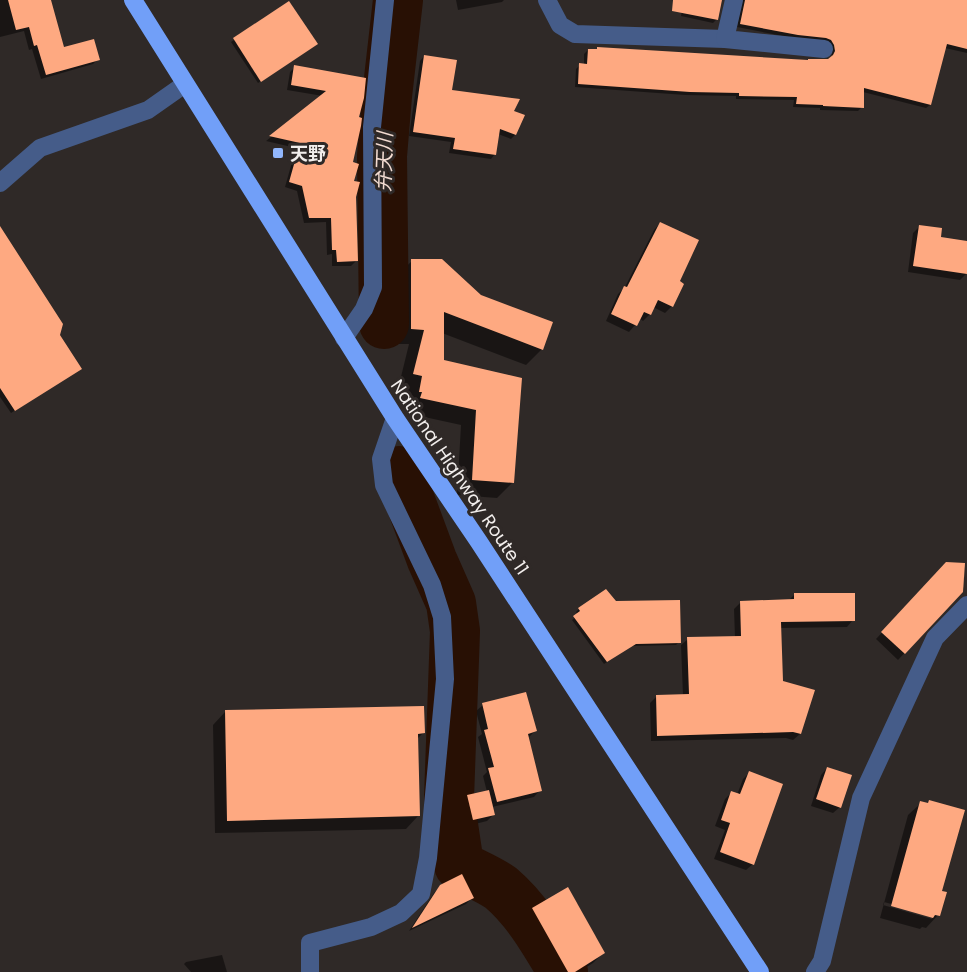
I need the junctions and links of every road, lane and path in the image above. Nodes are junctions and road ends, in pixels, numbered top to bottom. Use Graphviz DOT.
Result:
graph roads {
  1 [pos="133,0"];
  2 [pos="385,0"];
  3 [pos="547,0"];
  4 [pos="734,0"];
  5 [pos="725,39"];
  6 [pos="824,49"];
  7 [pos="185,84"];
  8 [pos="0,183"];
  9 [pos="344,338"];
  10 [pos="395,418"];
  11 [pos="967,605"];
  12 [pos="310,972"];
  13 [pos="760,972"];
  14 [pos="815,972"];
  1 -- 7 [label="highway, National Highway Route 11"];
  2 -- 9 [label="street"];
  3 -- 5 [label="street"];
  4 -- 5 [label="street"];
  5 -- 6 [label="street"];
  7 -- 8 [label="street"];
  7 -- 9 [label="highway, National Highway Route 11"];
  9 -- 10 [label="highway, National Highway Route 11"];
  10 -- 12 [label="street"];
  10 -- 13 [label="highway, National Highway Route 11"];
  11 -- 14 [label="street"];
}
